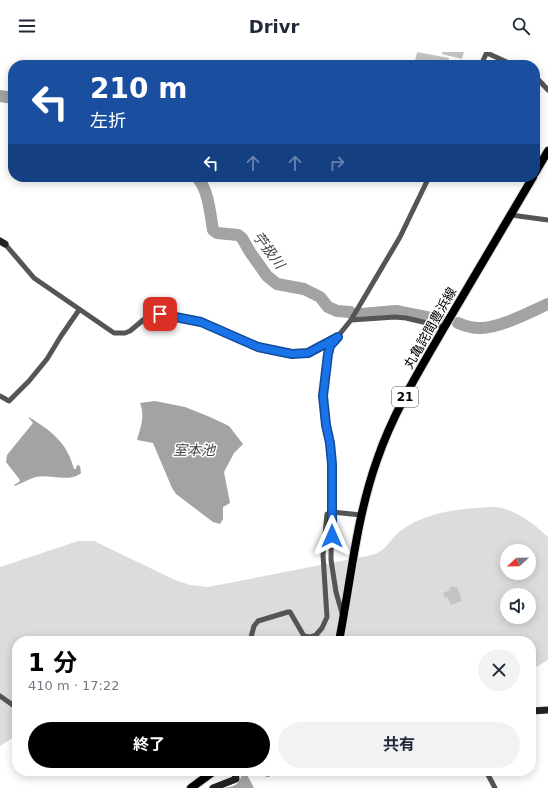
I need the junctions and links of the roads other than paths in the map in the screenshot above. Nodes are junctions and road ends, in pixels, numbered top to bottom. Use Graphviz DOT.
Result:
graph roads {
  1 [pos="487,52"];
  2 [pos="503,60"];
  3 [pos="540,81"];
  4 [pos="548,90"];
  5 [pos="548,151"];
  6 [pos="540,165"];
  7 [pos="426,182"];
  8 [pos="530,182"];
  9 [pos="511,215"];
  10 [pos="548,220"];
  11 [pos="2,242"];
  12 [pos="79,310"];
  13 [pos="351,320"];
  14 [pos="444,327"];
  15 [pos="338,337"];
  16 [pos="0,396"];
  17 [pos="332,512"];
  18 [pos="361,515"];
  19 [pos="344,618"];
  20 [pos="251,636"];
  21 [pos="304,636"];
  22 [pos="313,636"];
  23 [pos="340,636"];
  24 [pos="0,696"];
  25 [pos="12,704"];
  26 [pos="548,710"];
  27 [pos="536,711"];
  28 [pos="207,776"];
  29 [pos="236,776"];
  30 [pos="489,776"];
  31 [pos="191,788"];
  32 [pos="213,788"];
  33 [pos="496,788"];
  1 -- 2 [label="street"];
  3 -- 4 [label="street"];
  5 -- 6 [label="main road"];
  7 -- 13 [label="street"];
  8 -- 9 [label="main road, 丸亀詫間豊浜線 / 21"];
  9 -- 10 [label="street"];
  9 -- 14 [label="main road, 丸亀詫間豊浜線 / 21"];
  11 -- 12 [label="street"];
  12 -- 15 [label="street"];
  12 -- 16 [label="street"];
  13 -- 14 [label="street"];
  13 -- 15 [label="street"];
  14 -- 18 [label="main road, 丸亀詫間豊浜線 / 21"];
  15 -- 17 [label="street"];
  17 -- 18 [label="street"];
  17 -- 19 [label="street"];
  17 -- 22 [label="street"];
  18 -- 19 [label="main road, 丸亀詫間豊浜線 / 21"];
  19 -- 23 [label="main road, 丸亀詫間豊浜線 / 21"];
  20 -- 21 [label="street"];
  24 -- 25 [label="street"];
  26 -- 27 [label="street"];
  28 -- 31 [label="main road"];
  29 -- 32 [label="street"];
  30 -- 33 [label="street"];
}
